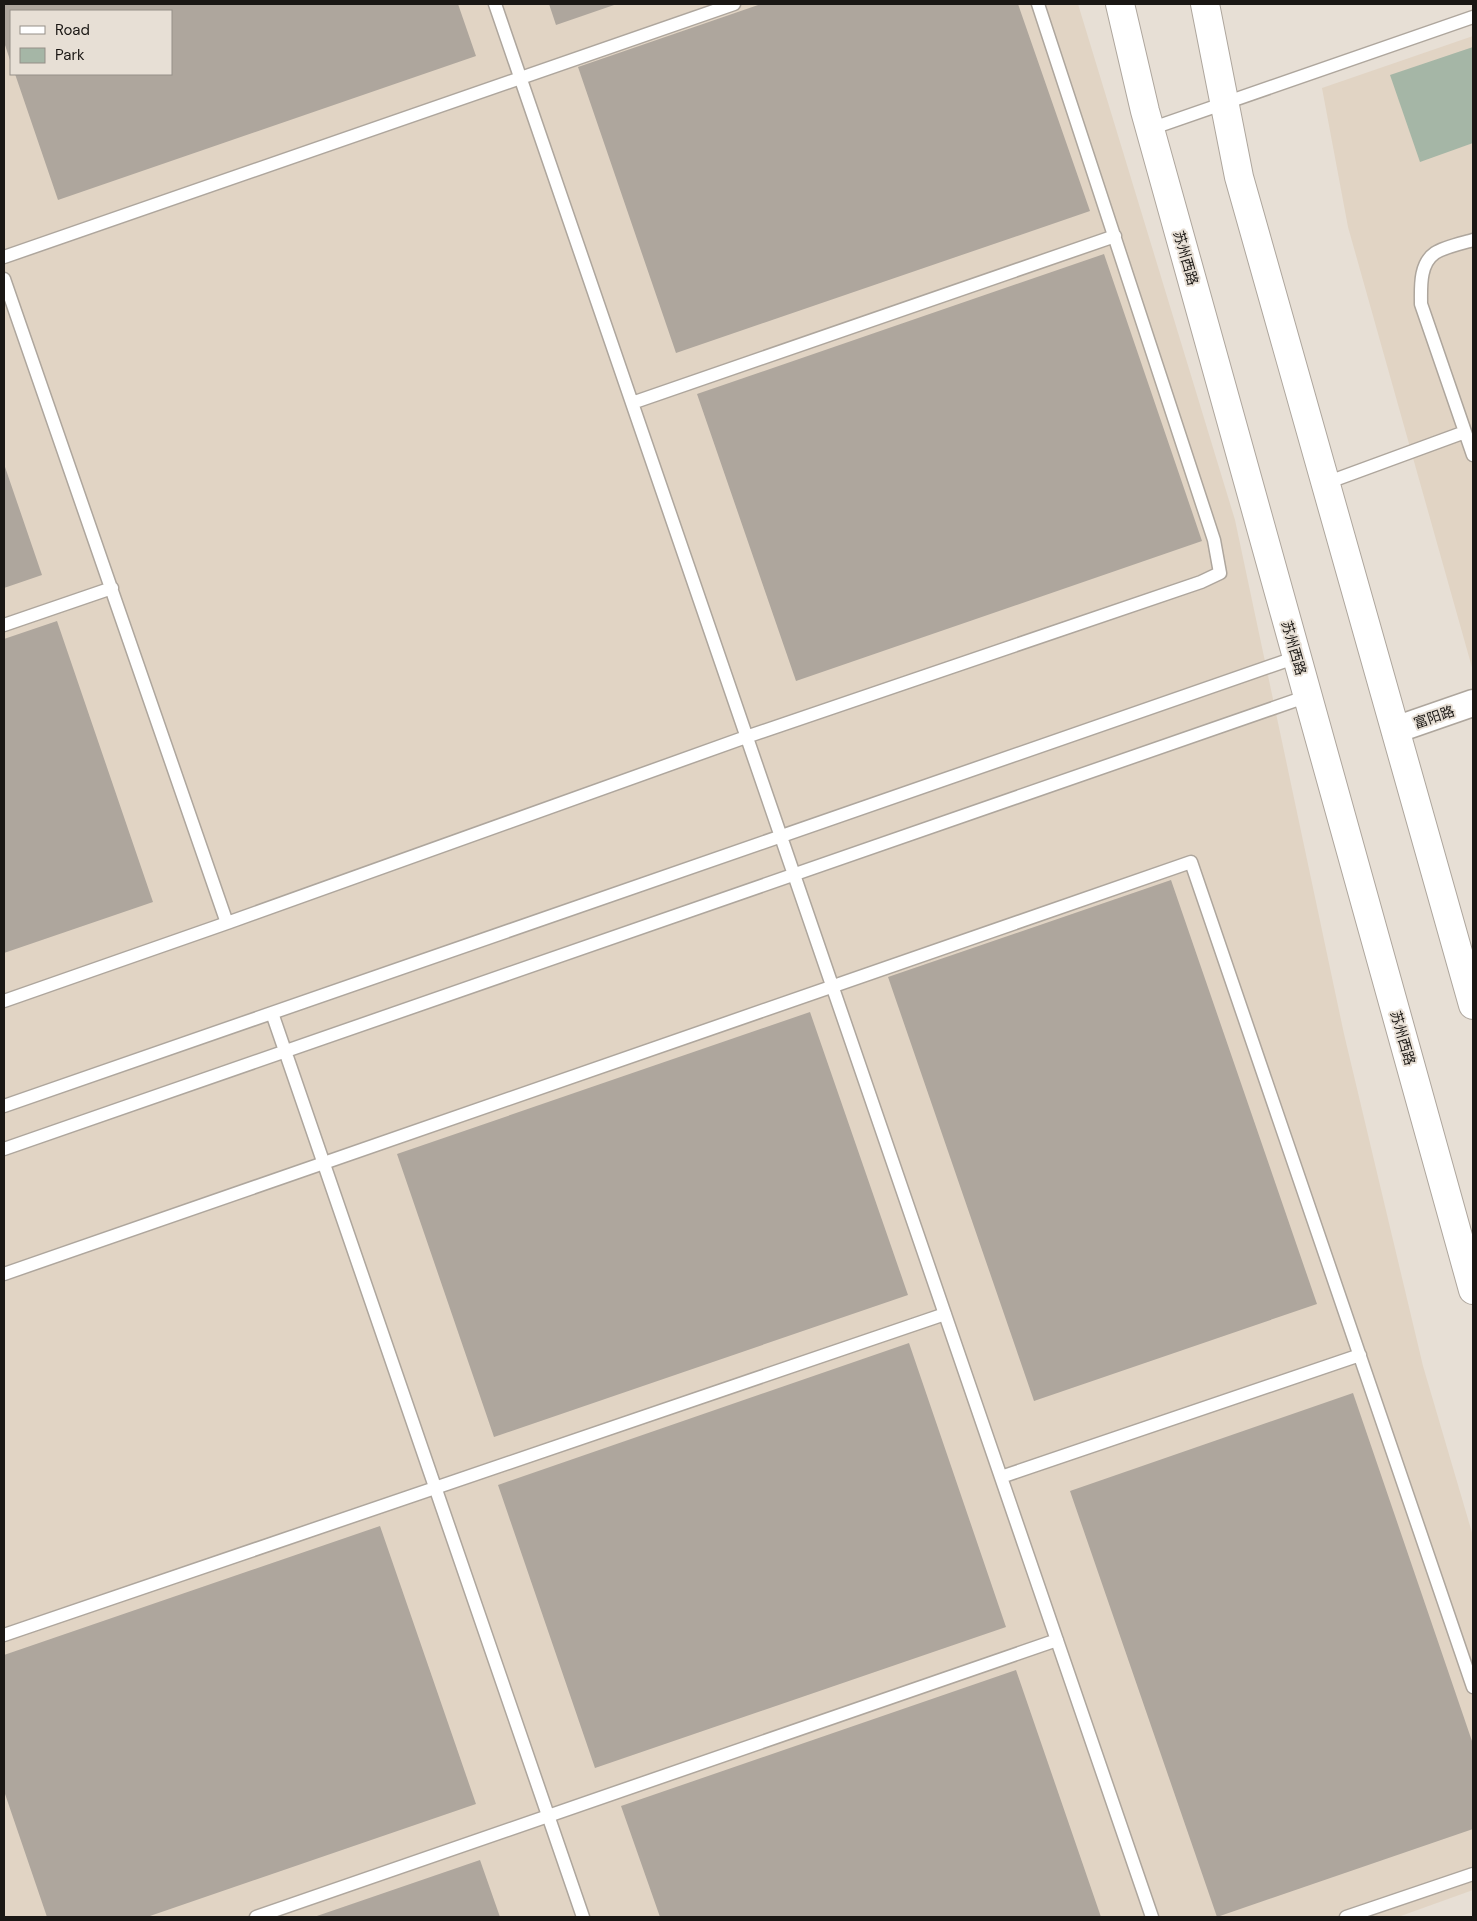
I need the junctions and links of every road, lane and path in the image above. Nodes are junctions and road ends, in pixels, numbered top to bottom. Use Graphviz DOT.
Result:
graph roads {
  1 [pos="495,4"];
  2 [pos="734,4"];
  3 [pos="1038,4"];
  4 [pos="1120,4"];
  5 [pos="1205,4"];
  6 [pos="1473,17"];
  7 [pos="521,78"];
  8 [pos="1225,103"];
  9 [pos="1150,129"];
  10 [pos="1115,236"];
  11 [pos="1473,240"];
  12 [pos="4,257"];
  13 [pos="4,279"];
  14 [pos="632,403"];
  15 [pos="1465,432"];
  16 [pos="1473,455"];
  17 [pos="1326,483"];
  18 [pos="112,588"];
  19 [pos="4,625"];
  20 [pos="1297,657"];
  21 [pos="1308,696"];
  22 [pos="1473,703"];
  23 [pos="1395,730"];
  24 [pos="746,737"];
  25 [pos="780,837"];
  26 [pos="794,875"];
  27 [pos="227,923"];
  28 [pos="832,987"];
  29 [pos="4,1001"];
  30 [pos="1473,1005"];
  31 [pos="272,1013"];
  32 [pos="285,1051"];
  33 [pos="4,1106"];
  34 [pos="4,1149"];
  35 [pos="324,1163"];
  36 [pos="4,1274"];
  37 [pos="1473,1290"];
  38 [pos="944,1314"];
  39 [pos="1360,1355"];
  40 [pos="1001,1477"];
  41 [pos="435,1488"];
  42 [pos="4,1635"];
  43 [pos="1057,1640"];
  44 [pos="1473,1687"];
  45 [pos="548,1816"];
  46 [pos="1473,1874"];
  47 [pos="256,1917"];
  48 [pos="583,1917"];
  49 [pos="1152,1917"];
  50 [pos="1346,1917"];
  1 -- 7 [label="lane"];
  2 -- 7 [label="lane"];
  3 -- 10 [label="lane"];
  4 -- 9 [label="main road, 苏州西路"];
  5 -- 8 [label="main road"];
  6 -- 8 [label="lane"];
  7 -- 12 [label="lane"];
  7 -- 14 [label="lane"];
  8 -- 9 [label="lane"];
  8 -- 17 [label="main road"];
  9 -- 20 [label="main road, 苏州西路"];
  10 -- 14 [label="lane"];
  10 -- 24 [label="lane"];
  11 -- 15 [label="lane"];
  13 -- 18 [label="lane"];
  14 -- 24 [label="lane"];
  15 -- 16 [label="lane"];
  15 -- 17 [label="lane"];
  17 -- 23 [label="main road"];
  18 -- 19 [label="lane"];
  18 -- 27 [label="lane"];
  20 -- 21 [label="main road, 苏州西路"];
  20 -- 25 [label="lane"];
  21 -- 26 [label="lane"];
  21 -- 37 [label="main road, 苏州西路"];
  22 -- 23 [label="street, 富阳路"];
  23 -- 30 [label="main road"];
  24 -- 25 [label="lane"];
  24 -- 27 [label="lane"];
  25 -- 26 [label="lane"];
  25 -- 31 [label="lane"];
  26 -- 28 [label="lane"];
  26 -- 32 [label="lane"];
  27 -- 29 [label="lane"];
  28 -- 35 [label="lane"];
  28 -- 38 [label="lane"];
  28 -- 39 [label="lane"];
  31 -- 32 [label="lane"];
  31 -- 33 [label="lane"];
  32 -- 34 [label="lane"];
  32 -- 35 [label="lane"];
  35 -- 36 [label="lane"];
  35 -- 41 [label="lane"];
  38 -- 40 [label="lane"];
  38 -- 41 [label="lane"];
  39 -- 40 [label="lane"];
  39 -- 44 [label="lane"];
  40 -- 43 [label="lane"];
  41 -- 42 [label="lane"];
  41 -- 45 [label="lane"];
  43 -- 45 [label="lane"];
  43 -- 49 [label="lane"];
  45 -- 47 [label="lane"];
  45 -- 48 [label="lane"];
  46 -- 50 [label="lane"];
}
